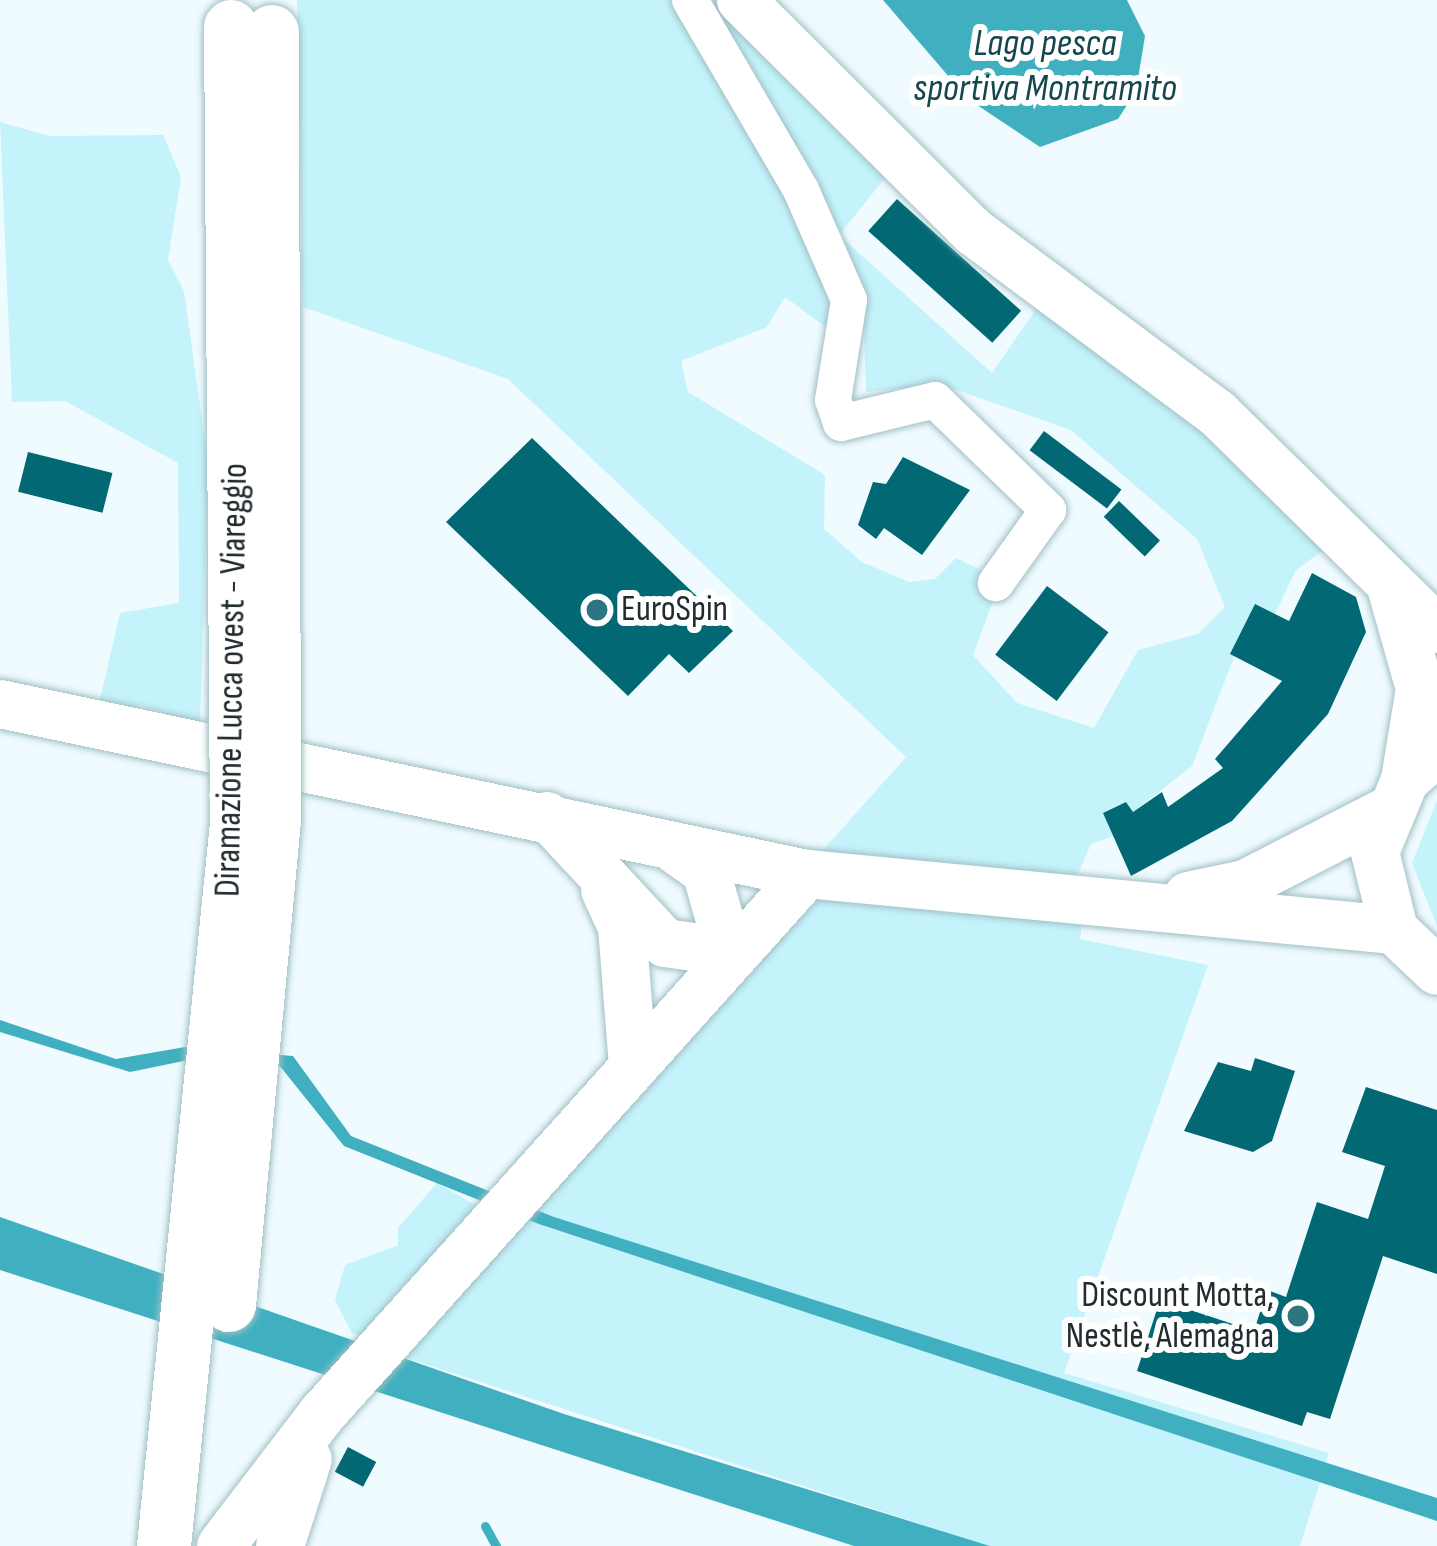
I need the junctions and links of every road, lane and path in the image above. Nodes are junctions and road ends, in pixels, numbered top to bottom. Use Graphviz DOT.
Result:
graph roads {
  1 [pos="690,0"];
  2 [pos="741,0"];
  3 [pos="1388,577"];
  4 [pos="996,583"];
  5 [pos="1437,629"];
  6 [pos="0,704"];
  7 [pos="1409,781"];
  8 [pos="548,817"];
  9 [pos="676,850"];
  10 [pos="807,874"];
  11 [pos="597,875"];
  12 [pos="1123,903"];
  13 [pos="1394,930"];
  14 [pos="729,952"];
  15 [pos="1437,971"];
  16 [pos="633,1068"];
  17 [pos="322,1414"];
  18 [pos="164,1546"];
  19 [pos="199,1546"];
  20 [pos="220,1546"];
  21 [pos="280,1546"];
  1 -- 4 [label="street"];
  2 -- 3 [label="main road"];
  3 -- 5 [label="main road"];
  3 -- 7 [label="main road"];
  6 -- 8 [label="main road"];
  7 -- 12 [label="main road"];
  7 -- 13 [label="main road"];
  8 -- 9 [label="main road"];
  8 -- 11 [label="main road"];
  9 -- 10 [label="main road"];
  9 -- 14 [label="main road"];
  10 -- 12 [label="main road"];
  10 -- 14 [label="main road"];
  11 -- 14 [label="main road"];
  11 -- 16 [label="main road"];
  12 -- 13 [label="main road"];
  13 -- 15 [label="main road"];
  14 -- 16 [label="main road"];
  16 -- 17 [label="main road"];
  17 -- 20 [label="main road"];
  17 -- 21 [label="main road"];
  18 -- 19 [label="highway, Diramazione Lucca ovest - Viareggio, bridge"];
}
